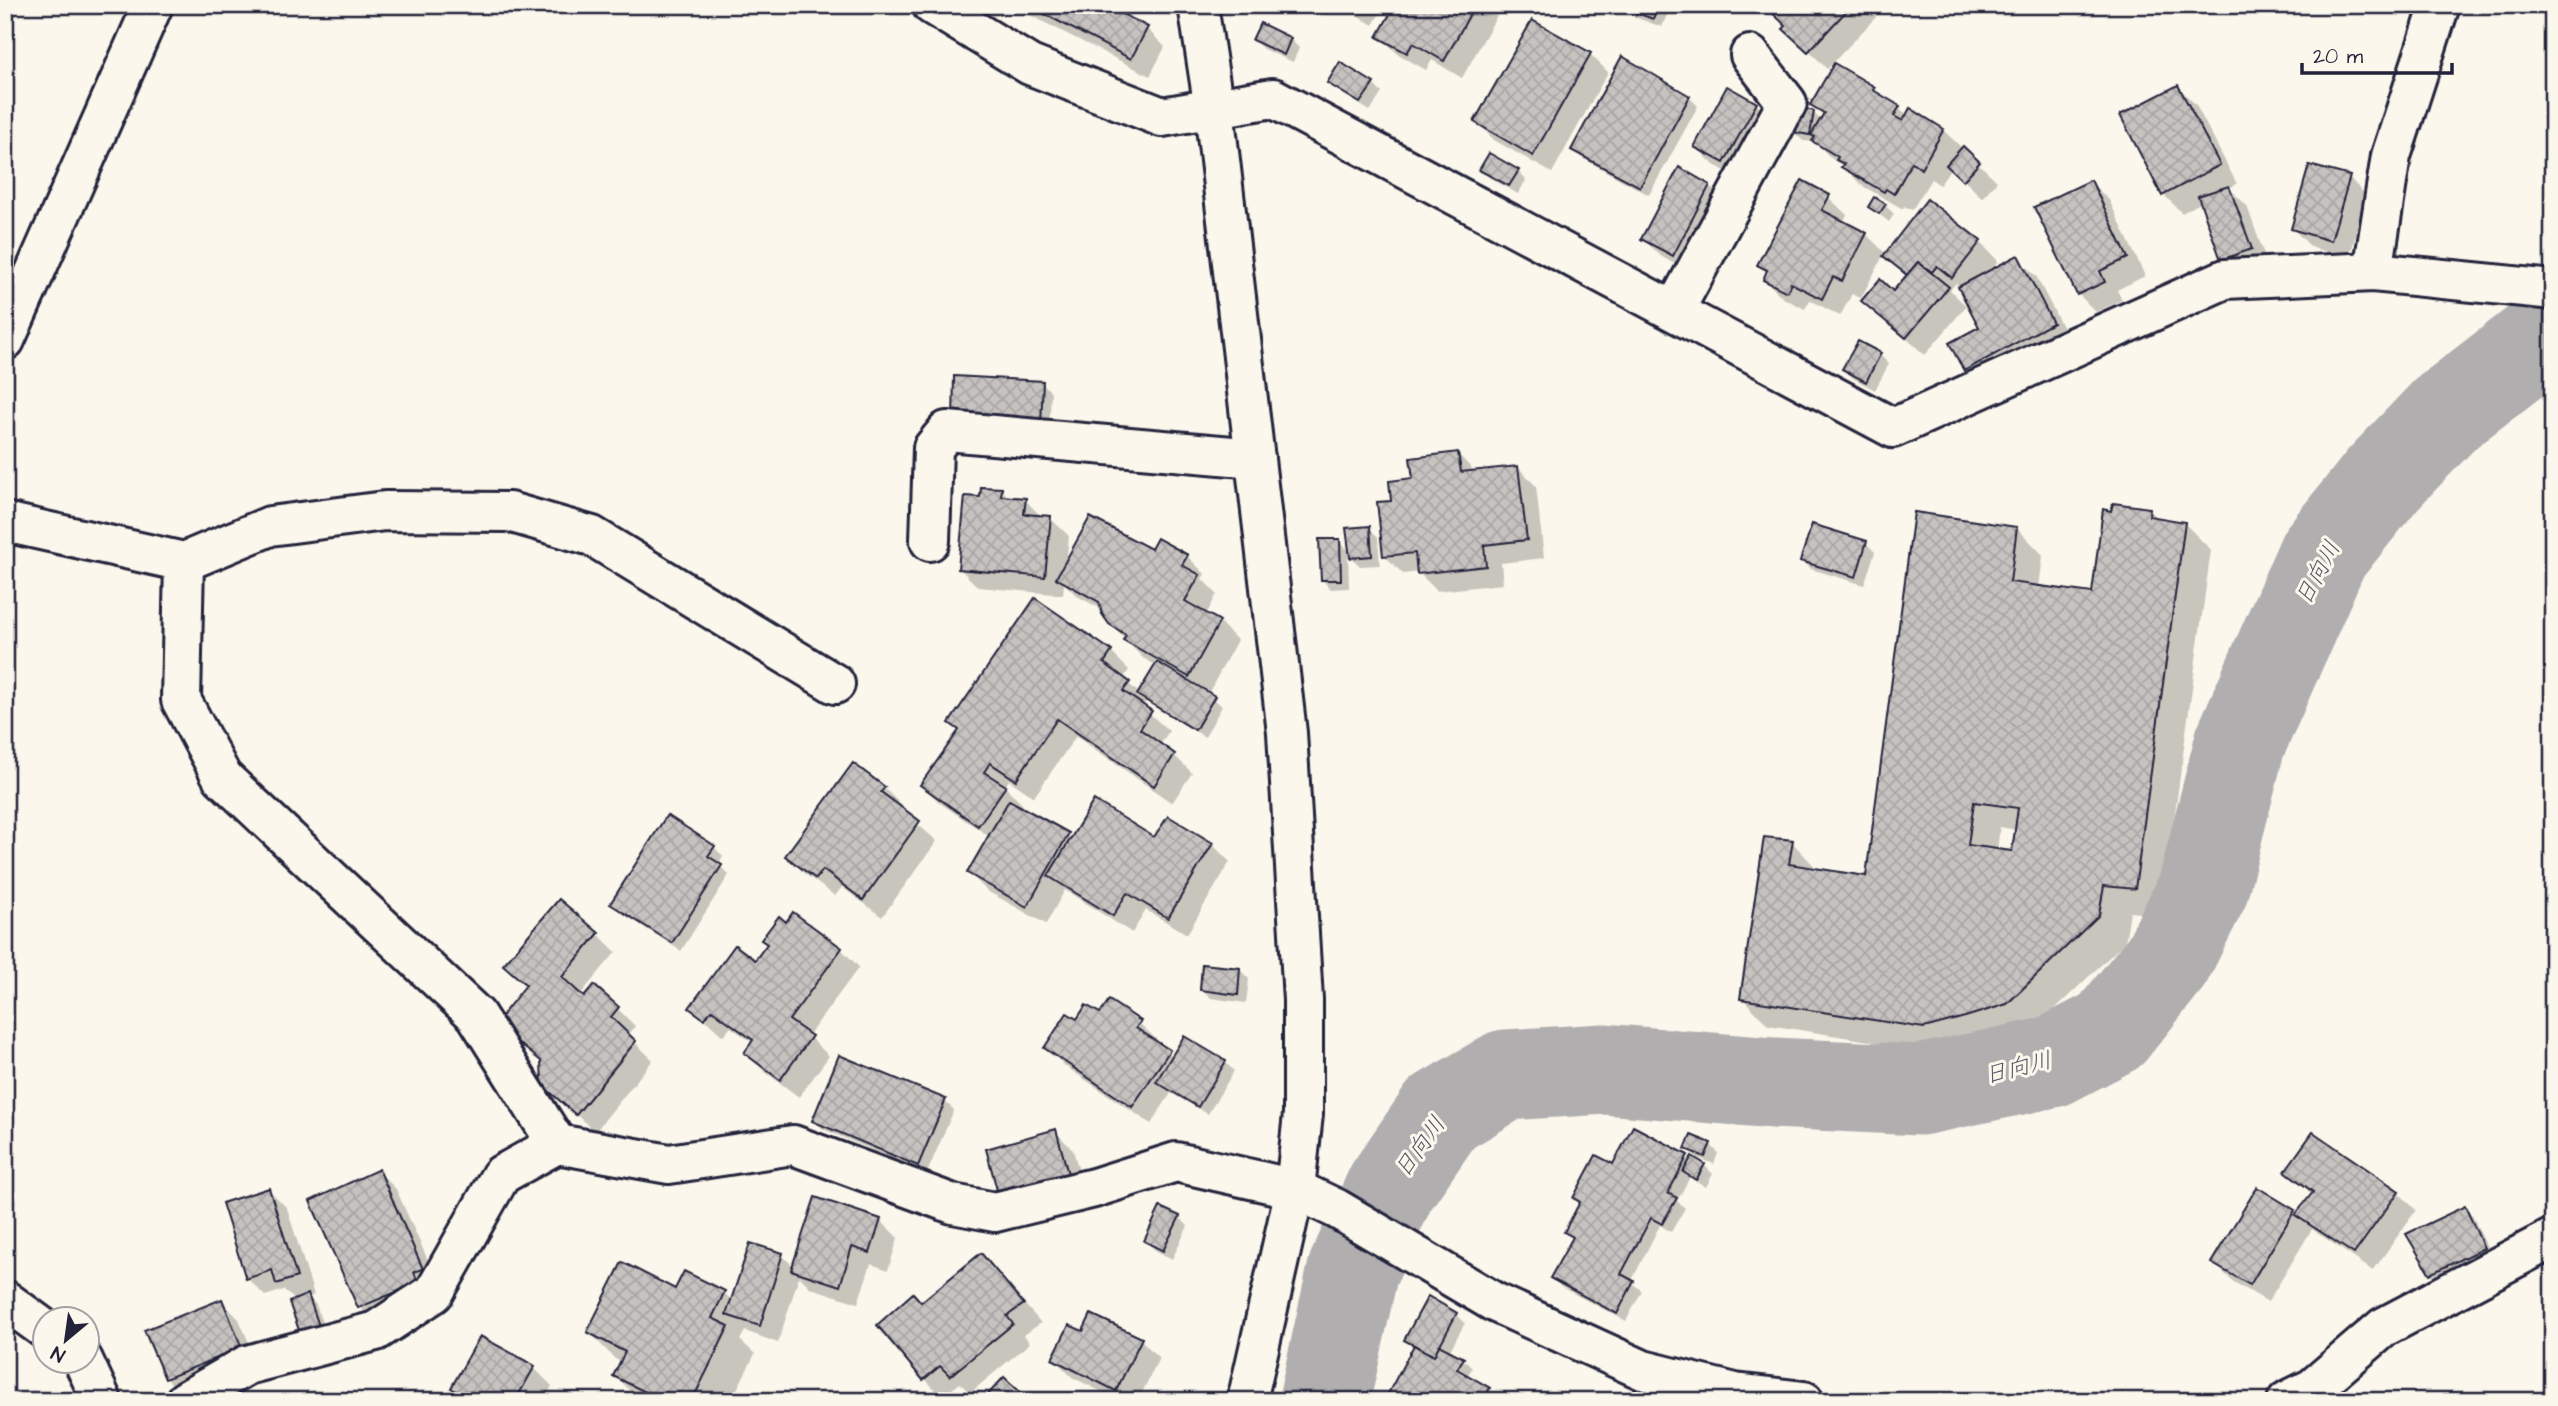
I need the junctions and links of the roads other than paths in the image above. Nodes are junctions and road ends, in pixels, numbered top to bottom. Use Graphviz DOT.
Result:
graph roads {
  1 [pos="153,5"];
  2 [pos="932,5"];
  3 [pos="1198,5"];
  4 [pos="2440,5"];
  5 [pos="1750,55"];
  6 [pos="1214,109"];
  7 [pos="2373,272"];
  8 [pos="2553,290"];
  9 [pos="1674,311"];
  10 [pos="5,340"];
  11 [pos="1255,457"];
  12 [pos="5,522"];
  13 [pos="930,541"];
  14 [pos="184,562"];
  15 [pos="835,684"];
  16 [pos="557,1144"];
  17 [pos="1295,1189"];
  18 [pos="2553,1238"];
  19 [pos="5,1300"];
  20 [pos="32,1320"];
  21 [pos="89,1374"];
  22 [pos="102,1401"];
  23 [pos="185,1401"];
  24 [pos="1247,1401"];
  25 [pos="1804,1401"];
  26 [pos="2287,1401"];
  1 -- 10 [label="street"];
  2 -- 6 [label="street"];
  3 -- 6 [label="street"];
  4 -- 7 [label="street"];
  5 -- 9 [label="street"];
  6 -- 9 [label="street"];
  6 -- 11 [label="street"];
  7 -- 8 [label="street"];
  7 -- 9 [label="street"];
  11 -- 13 [label="street"];
  11 -- 17 [label="street"];
  12 -- 14 [label="street"];
  14 -- 15 [label="street"];
  14 -- 16 [label="street"];
  16 -- 17 [label="street"];
  16 -- 23 [label="street"];
  17 -- 24 [label="street"];
  17 -- 25 [label="street"];
  18 -- 26 [label="street"];
  19 -- 20 [label="street"];
  21 -- 22 [label="street"];
}
